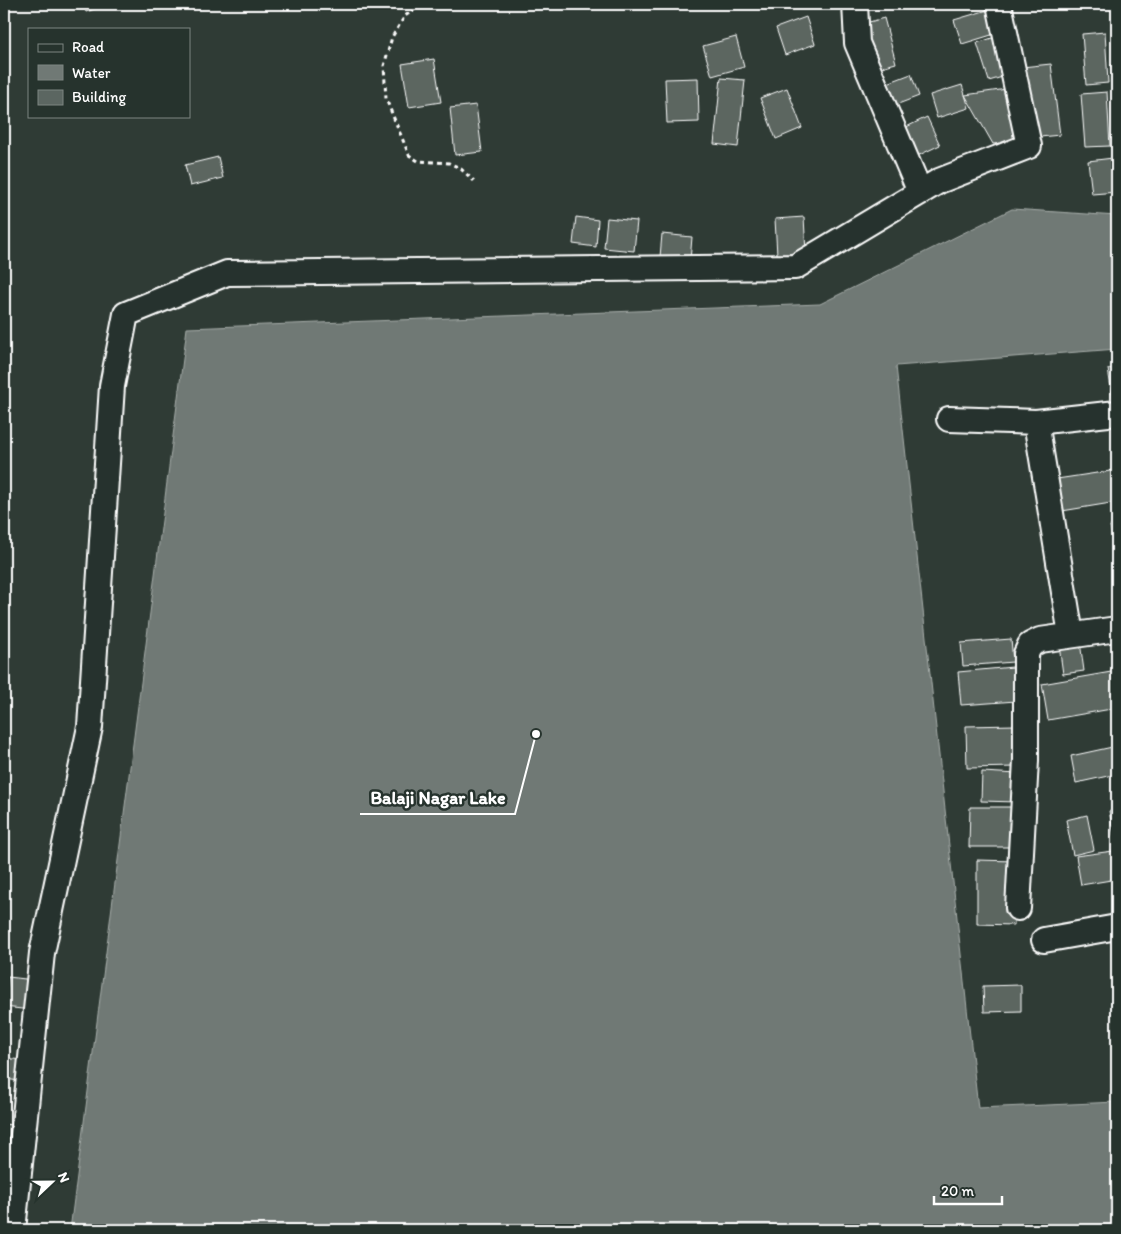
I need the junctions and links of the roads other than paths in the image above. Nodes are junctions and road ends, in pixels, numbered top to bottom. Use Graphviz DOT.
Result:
graph roads {
  1 [pos="855,4"];
  2 [pos="999,4"];
  3 [pos="920,192"];
  4 [pos="1117,413"];
  5 [pos="949,419"];
  6 [pos="1036,422"];
  7 [pos="1117,630"];
  8 [pos="1071,635"];
  9 [pos="1018,908"];
  10 [pos="1117,927"];
  11 [pos="1044,940"];
  12 [pos="13,1230"];
  1 -- 3 [label="street"];
  2 -- 3 [label="street"];
  3 -- 12 [label="street"];
  4 -- 6 [label="street"];
  5 -- 6 [label="street"];
  6 -- 8 [label="street"];
  7 -- 8 [label="street"];
  8 -- 9 [label="street"];
  10 -- 11 [label="street"];
}
